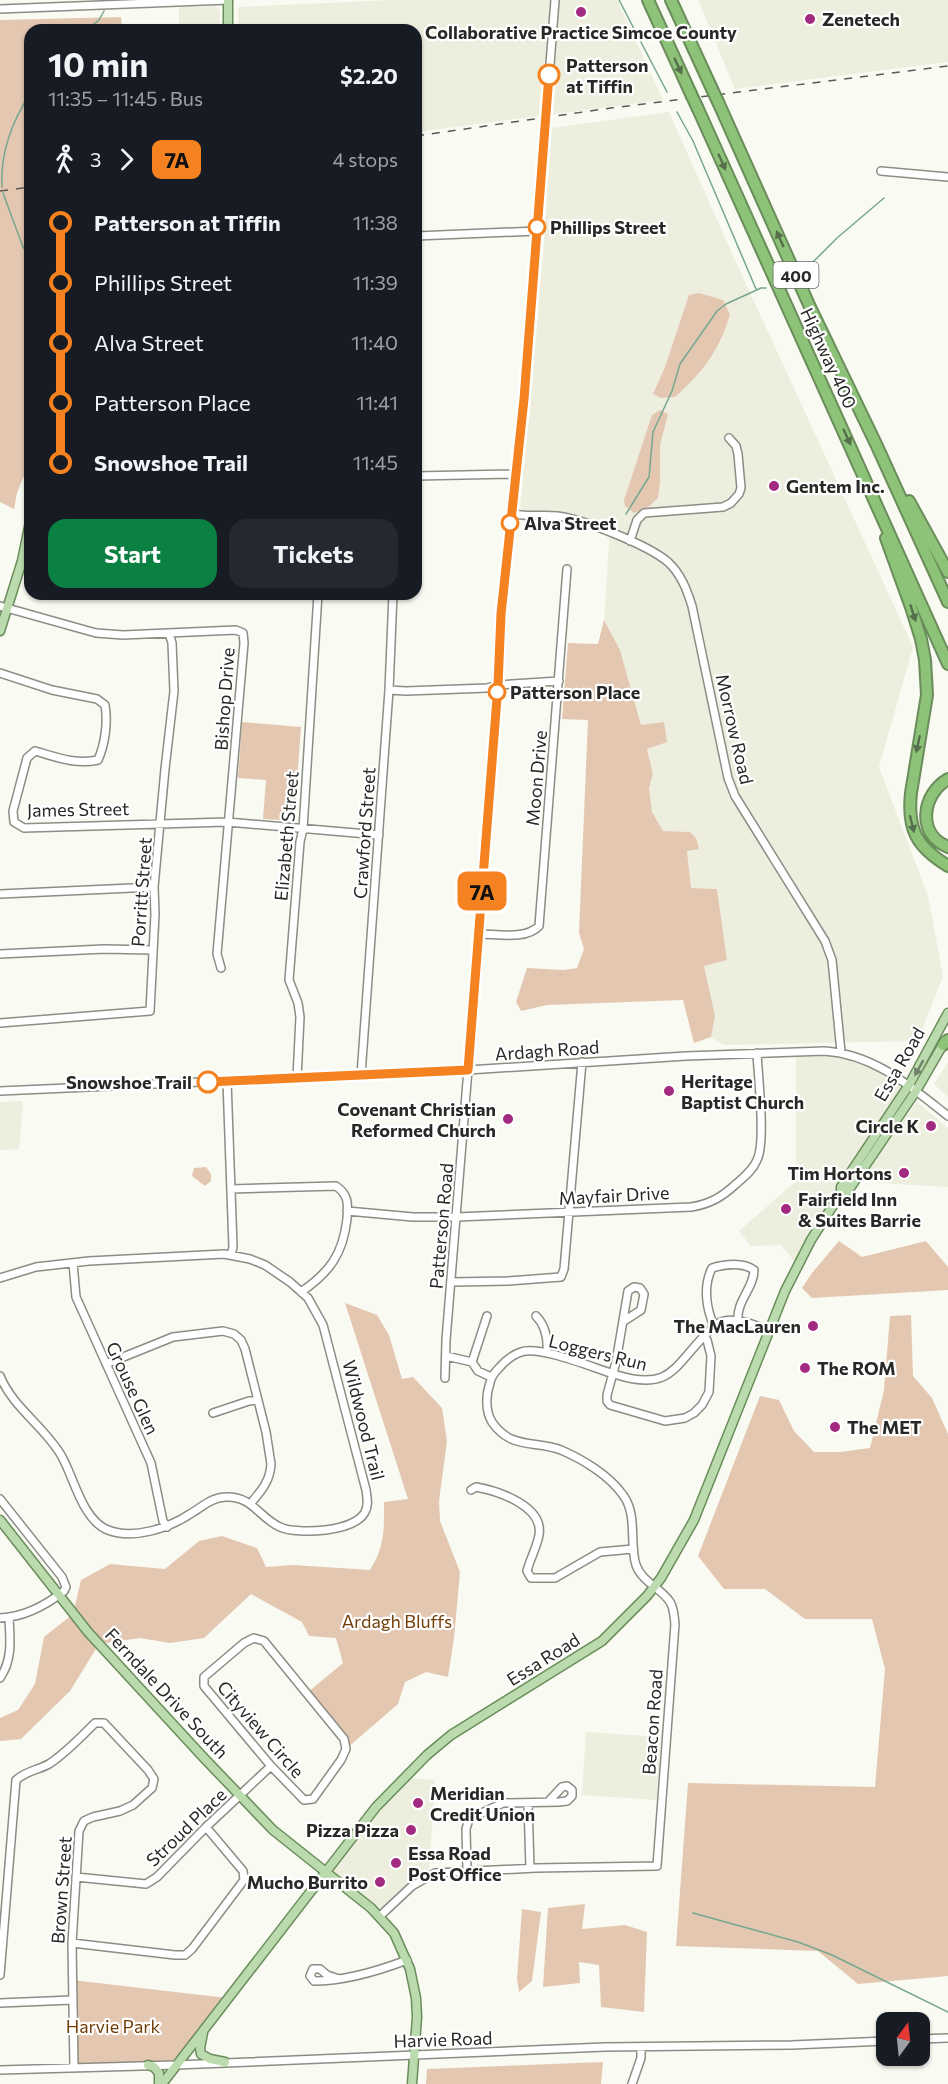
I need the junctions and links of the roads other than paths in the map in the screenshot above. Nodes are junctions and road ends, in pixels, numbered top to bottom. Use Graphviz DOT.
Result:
graph roads {
  1 [pos="228,0"];
  2 [pos="555,0"];
  3 [pos="648,0"];
  4 [pos="671,0"];
  5 [pos="45,3"];
  6 [pos="0,9"];
  7 [pos="228,24"];
  8 [pos="881,171"];
  9 [pos="948,177"];
  10 [pos="537,231"];
  11 [pos="422,236"];
  12 [pos="729,438"];
  13 [pos="876,444"];
  14 [pos="516,474"];
  15 [pos="422,476"];
  16 [pos="511,513"];
  17 [pos="883,517"];
  18 [pos="630,541"];
  19 [pos="24,551"];
  20 [pos="567,569"];
  21 [pos="948,572"];
  22 [pos="318,600"];
  23 [pos="393,600"];
  24 [pos="948,602"];
  25 [pos="4,608"];
  26 [pos="0,631"];
  27 [pos="169,633"];
  28 [pos="948,664"];
  29 [pos="0,673"];
  30 [pos="559,681"];
  31 [pos="498,685"];
  32 [pos="389,690"];
  33 [pos="948,779"];
  34 [pos="227,822"];
  35 [pos="161,823"];
  36 [pos="303,829"];
  37 [pos="379,835"];
  38 [pos="948,847"];
  39 [pos="948,866"];
  40 [pos="154,887"];
  41 [pos="0,894"];
  42 [pos="479,934"];
  43 [pos="152,950"];
  44 [pos="0,954"];
  45 [pos="221,968"];
  46 [pos="948,1013"];
  47 [pos="0,1023"];
  48 [pos="946,1040"];
  49 [pos="841,1052"];
  50 [pos="757,1053"];
  51 [pos="582,1062"];
  52 [pos="468,1070"];
  53 [pos="361,1075"];
  54 [pos="297,1078"];
  55 [pos="226,1081"];
  56 [pos="909,1085"];
  57 [pos="0,1091"];
  58 [pos="916,1091"];
  59 [pos="948,1116"];
  60 [pos="231,1190"];
  61 [pos="841,1193"];
  62 [pos="347,1211"];
  63 [pos="568,1212"];
  64 [pos="457,1217"];
  65 [pos="231,1255"];
  66 [pos="73,1263"];
  67 [pos="0,1278"];
  68 [pos="452,1282"];
  69 [pos="301,1292"];
  70 [pos="487,1316"];
  71 [pos="536,1316"];
  72 [pos="624,1321"];
  73 [pos="738,1321"];
  74 [pos="714,1326"];
  75 [pos="768,1330"];
  76 [pos="704,1336"];
  77 [pos="547,1353"];
  78 [pos="446,1356"];
  79 [pos="472,1362"];
  80 [pos="106,1364"];
  81 [pos="613,1373"];
  82 [pos="0,1376"];
  83 [pos="491,1377"];
  84 [pos="445,1378"];
  85 [pos="258,1400"];
  86 [pos="213,1413"];
  87 [pos="471,1490"];
  88 [pos="0,1499"];
  89 [pos="251,1503"];
  90 [pos="0,1520"];
  91 [pos="167,1527"];
  92 [pos="633,1549"];
  93 [pos="654,1587"];
  94 [pos="58,1596"];
  95 [pos="0,1618"];
  96 [pos="9,1618"];
  97 [pos="0,1678"];
  98 [pos="271,1766"];
  99 [pos="240,1795"];
  100 [pos="549,1802"];
  101 [pos="528,1803"];
  102 [pos="206,1827"];
  103 [pos="530,1868"];
  104 [pos="468,1870"];
  105 [pos="326,1872"];
  106 [pos="76,1877"];
  107 [pos="380,1916"];
  108 [pos="72,1943"];
  109 [pos="407,1960"];
  110 [pos="0,1975"];
  111 [pos="339,1980"];
  112 [pos="72,2000"];
  113 [pos="0,2003"];
  114 [pos="205,2027"];
  115 [pos="948,2038"];
  116 [pos="930,2039"];
  117 [pos="876,2041"];
  118 [pos="641,2047"];
  119 [pos="414,2055"];
  120 [pos="225,2062"];
  121 [pos="148,2065"];
  122 [pos="176,2065"];
  123 [pos="74,2067"];
  124 [pos="0,2070"];
  125 [pos="160,2084"];
  126 [pos="412,2084"];
  127 [pos="632,2084"];
  1 -- 5 [label="street"];
  1 -- 7 [label="main road"];
  2 -- 10 [label="street, Patterson Road"];
  3 -- 17 [label="highway, Highway 400 / 400, one-way, bridge"];
  13 -- 4 [label="highway, Highway 400 / 400, one-way, bridge"];
  5 -- 6 [label="street"];
  8 -- 9 [label="street"];
  10 -- 11 [label="street"];
  10 -- 14 [label="street, Patterson Road"];
  12 -- 18 [label="street"];
  13 -- 21 [label="highway"];
  13 -- 24 [label="highway, Highway 400 / 400"];
  14 -- 15 [label="street"];
  14 -- 16 [label="street, Patterson Road"];
  16 -- 18 [label="street, Morrow Road"];
  16 -- 31 [label="street, Patterson Road"];
  17 -- 28 [label="highway, Highway 400 / 400"];
  17 -- 39 [label="highway, one-way"];
  18 -- 49 [label="street, Morrow Road"];
  19 -- 25 [label="main road"];
  20 -- 30 [label="street, Moon Drive"];
  22 -- 36 [label="street, Elizabeth Street"];
  23 -- 32 [label="street, Crawford Street"];
  25 -- 26 [label="main road"];
  25 -- 27 [label="street, Bishop Drive"];
  27 -- 34 [label="street, Bishop Drive"];
  27 -- 35 [label="street, Porritt Street"];
  29 -- 35 [label="street, James Street"];
  30 -- 31 [label="street"];
  30 -- 42 [label="street, Moon Drive"];
  31 -- 32 [label="street"];
  31 -- 42 [label="street, Patterson Road"];
  32 -- 37 [label="street, Crawford Street"];
  33 -- 38 [label="highway"];
  34 -- 35 [label="street, James Street"];
  34 -- 36 [label="street, James Street"];
  34 -- 45 [label="street, Bishop Drive"];
  35 -- 40 [label="street, Porritt Street"];
  36 -- 37 [label="street, James Street"];
  36 -- 54 [label="street, Elizabeth Street"];
  37 -- 53 [label="street, Crawford Street"];
  40 -- 41 [label="street"];
  40 -- 43 [label="street, Porritt Street"];
  42 -- 52 [label="street, Patterson Road"];
  43 -- 44 [label="street"];
  43 -- 47 [label="street, Porritt Street"];
  46 -- 56 [label="main road, Essa Road, one-way"];
  48 -- 58 [label="main road, Essa Road"];
  49 -- 50 [label="street, Ardagh Road"];
  49 -- 56 [label="street, Ardagh Road"];
  50 -- 51 [label="street, Ardagh Road"];
  50 -- 63 [label="street, Mayfair Drive"];
  51 -- 52 [label="street, Ardagh Road"];
  51 -- 63 [label="street"];
  52 -- 53 [label="street, Ardagh Road"];
  52 -- 64 [label="street, Patterson Road"];
  53 -- 54 [label="street, Ardagh Road"];
  54 -- 55 [label="street, Ardagh Road"];
  55 -- 57 [label="street, Ardagh Road"];
  55 -- 60 [label="street"];
  56 -- 58 [label="street, Ardagh Road"];
  56 -- 61 [label="main road, Essa Road"];
  58 -- 59 [label="street, Ardagh Road"];
  58 -- 61 [label="main road, Essa Road"];
  60 -- 62 [label="street"];
  60 -- 65 [label="street"];
  61 -- 75 [label="main road, Essa Road"];
  62 -- 64 [label="street, Mayfair Drive"];
  62 -- 69 [label="street"];
  63 -- 64 [label="street, Mayfair Drive"];
  63 -- 68 [label="street"];
  64 -- 68 [label="street, Patterson Road"];
  65 -- 66 [label="street, Wildwood Trail"];
  65 -- 69 [label="street, Wildwood Trail"];
  66 -- 67 [label="street, Wildwood Trail"];
  66 -- 80 [label="street, Grouse Glen"];
  68 -- 78 [label="street, Patterson Road"];
  69 -- 89 [label="street, Wildwood Trail"];
  70 -- 79 [label="street"];
  71 -- 77 [label="street"];
  72 -- 72 [label="street"];
  72 -- 81 [label="street"];
  73 -- 74 [label="street"];
  73 -- 74 [label="street"];
  73 -- 75 [label="street"];
  74 -- 76 [label="street, Loggers Run"];
  75 -- 93 [label="main road, Essa Road"];
  76 -- 81 [label="street, Loggers Run"];
  76 -- 81 [label="street"];
  77 -- 81 [label="street, Loggers Run"];
  77 -- 83 [label="street, Loggers Run"];
  78 -- 79 [label="street"];
  78 -- 84 [label="street, Patterson Road"];
  79 -- 83 [label="street"];
  80 -- 85 [label="street"];
  80 -- 91 [label="street, Grouse Glen"];
  82 -- 91 [label="street"];
  83 -- 92 [label="street"];
  85 -- 86 [label="street"];
  85 -- 89 [label="street"];
  87 -- 92 [label="street"];
  88 -- 94 [label="street"];
  89 -- 91 [label="street"];
  90 -- 94 [label="main road, Ferndale Drive South"];
  92 -- 93 [label="street"];
  93 -- 103 [label="street, Beacon Road"];
  93 -- 105 [label="main road, Essa Road"];
  94 -- 96 [label="street"];
  94 -- 99 [label="main road, Ferndale Drive South"];
  95 -- 96 [label="street"];
  96 -- 97 [label="street"];
  98 -- 98 [label="street, Cityview Circle"];
  98 -- 99 [label="street, Stroud Place"];
  99 -- 102 [label="street, Stroud Place"];
  99 -- 105 [label="main road, Ferndale Drive South"];
  100 -- 101 [label="street"];
  101 -- 103 [label="street"];
  101 -- 104 [label="street"];
  102 -- 106 [label="street, Stroud Place"];
  102 -- 108 [label="street"];
  103 -- 104 [label="street"];
  104 -- 107 [label="street"];
  105 -- 107 [label="main road, Ferndale Drive South"];
  105 -- 114 [label="main road, Essa Road"];
  106 -- 108 [label="street, Brown Street"];
  106 -- 110 [label="street, Brown Street"];
  107 -- 109 [label="main road, Ferndale Drive South"];
  108 -- 112 [label="street, Brown Street"];
  109 -- 111 [label="street"];
  109 -- 119 [label="main road, Ferndale Drive South"];
  112 -- 113 [label="street"];
  112 -- 123 [label="street, Brown Street"];
  114 -- 120 [label="main road"];
  114 -- 122 [label="main road, Essa Road"];
  115 -- 116 [label="street"];
  117 -- 118 [label="street, Harvie Road"];
  118 -- 119 [label="street, Harvie Road"];
  118 -- 127 [label="street"];
  119 -- 120 [label="street, Harvie Road"];
  119 -- 126 [label="main road, Ferndale Drive South"];
  120 -- 122 [label="street, Harvie Road"];
  121 -- 122 [label="street, Harvie Road"];
  121 -- 123 [label="street, Harvie Road"];
  121 -- 125 [label="main road"];
  122 -- 125 [label="main road, Essa Road"];
  123 -- 124 [label="street, Harvie Road"];
}
